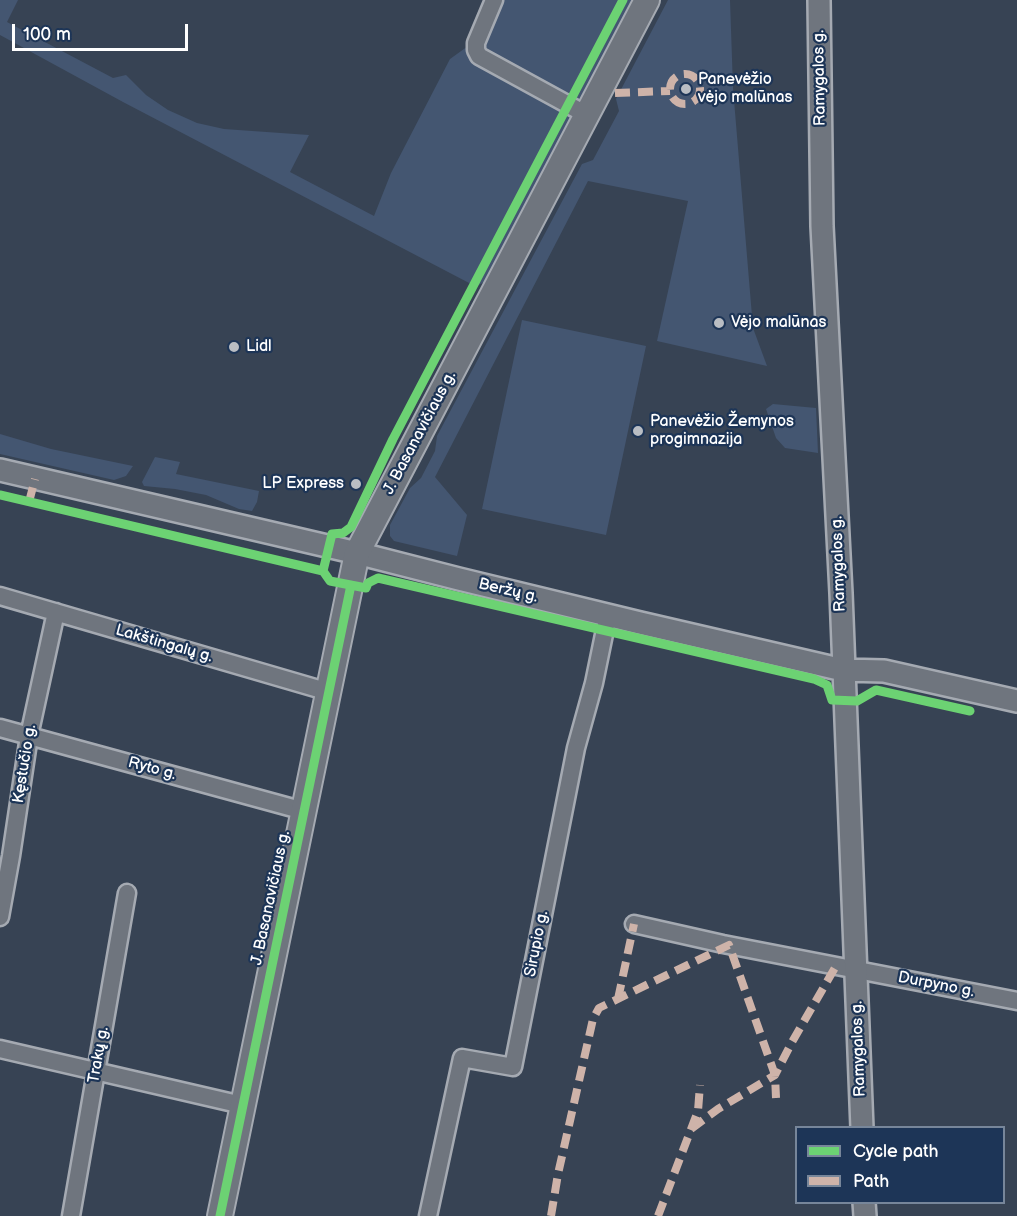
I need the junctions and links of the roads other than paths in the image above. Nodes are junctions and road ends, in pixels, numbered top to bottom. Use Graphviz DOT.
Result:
graph roads {
  1 [pos="494,0"];
  2 [pos="647,0"];
  3 [pos="819,0"];
  4 [pos="587,115"];
  5 [pos="0,470"];
  6 [pos="357,553"];
  7 [pos="0,596"];
  8 [pos="56,612"];
  9 [pos="608,615"];
  10 [pos="843,670"];
  11 [pos="329,692"];
  12 [pos="1017,701"];
  13 [pos="0,728"];
  14 [pos="29,736"];
  15 [pos="304,811"];
  16 [pos="127,893"];
  17 [pos="0,917"];
  18 [pos="634,924"];
  19 [pos="856,970"];
  20 [pos="1017,1001"];
  21 [pos="0,1048"];
  22 [pos="96,1071"];
  23 [pos="242,1105"];
  24 [pos="862,1126"];
  25 [pos="70,1216"];
  26 [pos="220,1216"];
  27 [pos="428,1216"];
  1 -- 4 [label="street"];
  2 -- 4 [label="highway, J. Basanavičiaus g."];
  3 -- 10 [label="main road, Ramygalos g."];
  4 -- 6 [label="highway, J. Basanavičiaus g."];
  5 -- 6 [label="main road, Beržų g."];
  6 -- 9 [label="main road, Beržų g."];
  6 -- 11 [label="highway, J. Basanavičiaus g."];
  7 -- 8 [label="street, Lakštingalų g."];
  8 -- 11 [label="street, Lakštingalų g."];
  8 -- 14 [label="street, Kęstučio g."];
  9 -- 10 [label="main road, Beržų g."];
  9 -- 27 [label="street, Sirupio g."];
  10 -- 12 [label="main road, Beržų g."];
  10 -- 19 [label="main road, Ramygalos g."];
  11 -- 15 [label="highway, J. Basanavičiaus g."];
  13 -- 14 [label="street, Ryto g."];
  14 -- 15 [label="street, Ryto g."];
  14 -- 17 [label="street, Kęstučio g."];
  15 -- 23 [label="highway, J. Basanavičiaus g."];
  16 -- 22 [label="street, Trakų g."];
  18 -- 19 [label="street, Durpyno g."];
  19 -- 20 [label="street, Durpyno g."];
  19 -- 24 [label="main road, Ramygalos g."];
  21 -- 22 [label="street"];
  22 -- 23 [label="street"];
  22 -- 25 [label="street, Trakų g."];
  23 -- 26 [label="highway, J. Basanavičiaus g."];
}
